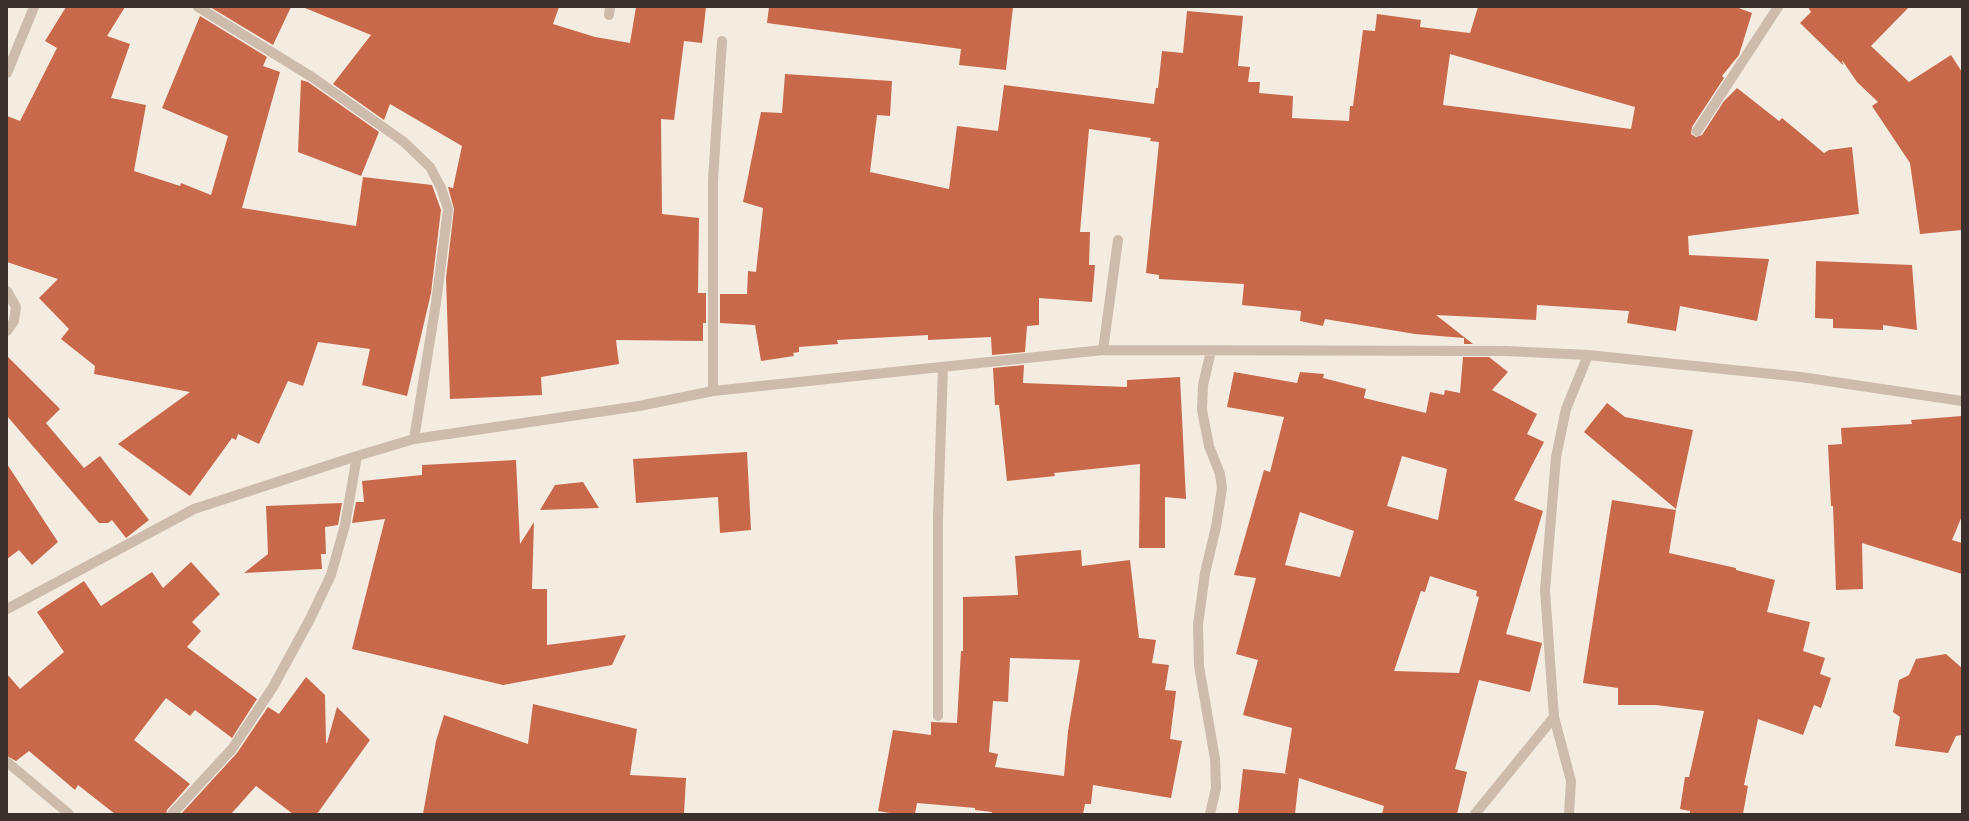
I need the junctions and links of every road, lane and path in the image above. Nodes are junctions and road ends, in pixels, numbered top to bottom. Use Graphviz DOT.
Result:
graph roads {
  1 [pos="34,7"];
  2 [pos="198,7"];
  3 [pos="1778,7"];
  4 [pos="722,41"];
  5 [pos="7,73"];
  6 [pos="1697,131"];
  7 [pos="1118,240"];
  8 [pos="7,291"];
  9 [pos="7,331"];
  10 [pos="1103,350"];
  11 [pos="1211,351"];
  12 [pos="1588,355"];
  13 [pos="942,367"];
  14 [pos="713,391"];
  15 [pos="1962,401"];
  16 [pos="414,439"];
  17 [pos="357,456"];
  18 [pos="7,609"];
  19 [pos="938,716"];
  20 [pos="1554,717"];
  21 [pos="7,762"];
  22 [pos="69,814"];
  23 [pos="172,814"];
  24 [pos="1210,814"];
  25 [pos="1475,814"];
  26 [pos="1569,814"];
  1 -- 5 [label="street"];
  2 -- 16 [label="street"];
  3 -- 6 [label="street"];
  4 -- 14 [label="street"];
  7 -- 10 [label="street"];
  8 -- 9 [label="street"];
  10 -- 11 [label="street"];
  10 -- 13 [label="street"];
  11 -- 12 [label="street"];
  11 -- 24 [label="street"];
  12 -- 15 [label="street"];
  12 -- 20 [label="street"];
  13 -- 14 [label="street"];
  13 -- 19 [label="street"];
  14 -- 16 [label="street"];
  16 -- 17 [label="street"];
  17 -- 18 [label="street"];
  17 -- 23 [label="street"];
  20 -- 25 [label="street"];
  20 -- 26 [label="street"];
  21 -- 22 [label="street"];
}
